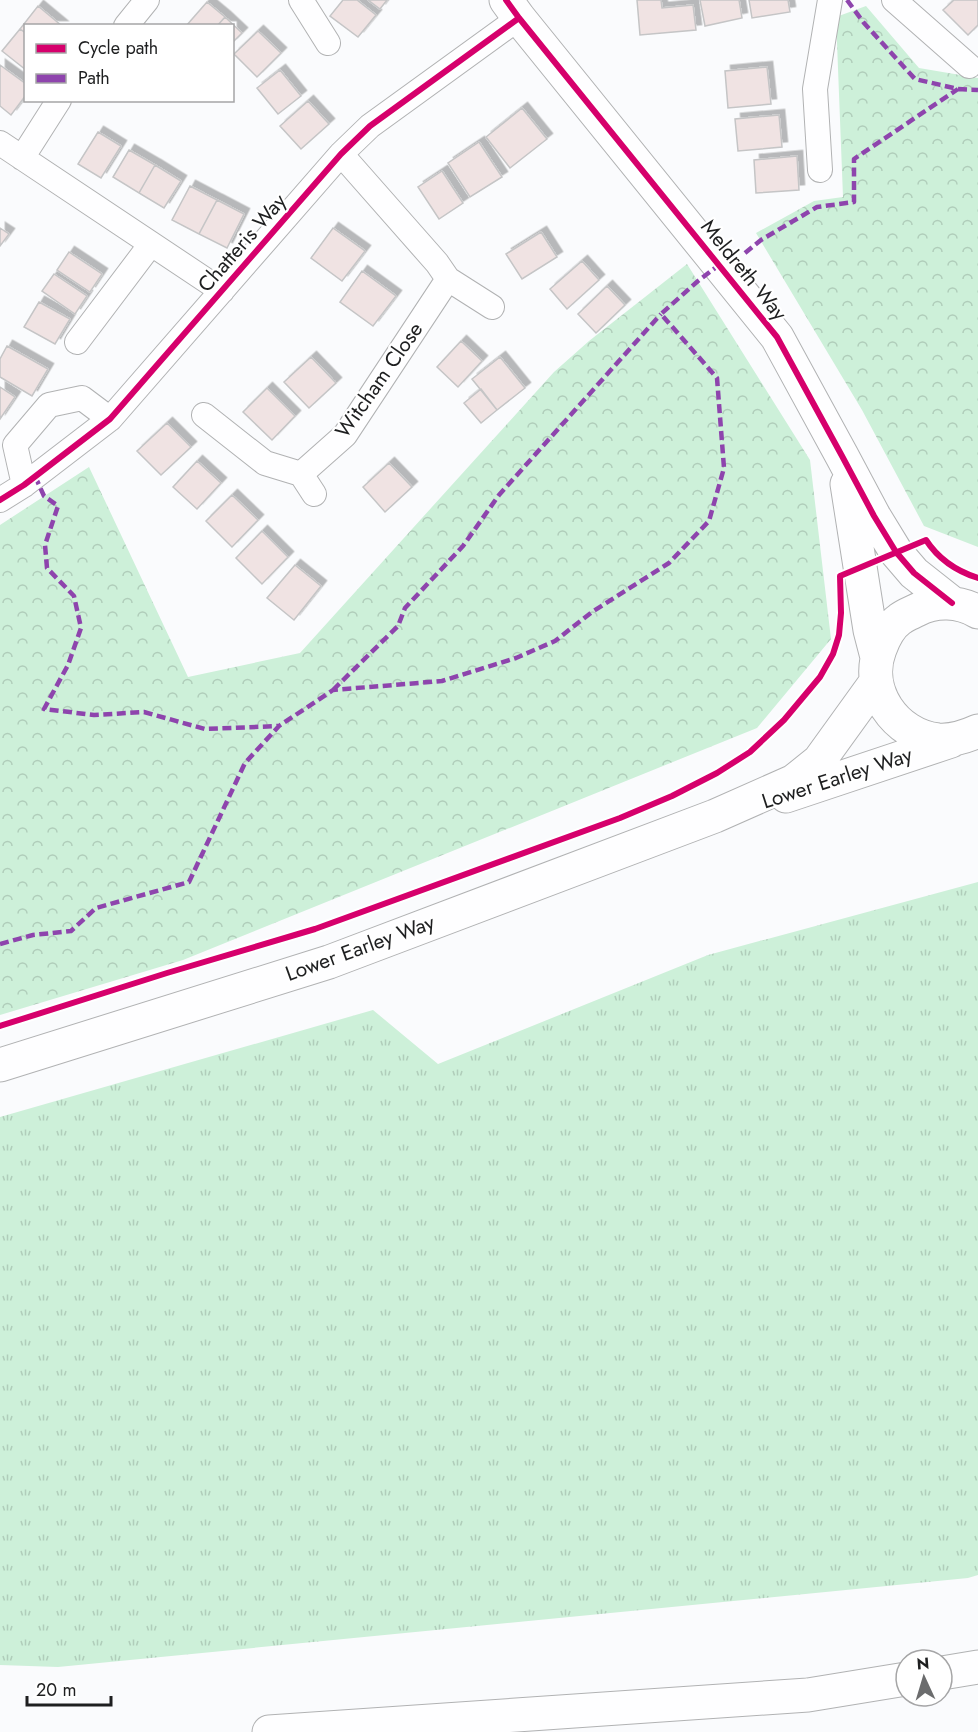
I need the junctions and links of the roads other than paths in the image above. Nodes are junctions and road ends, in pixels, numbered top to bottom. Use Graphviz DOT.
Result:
graph roads {
  1 [pos="147,0"];
  2 [pos="301,0"];
  3 [pos="830,0"];
  4 [pos="894,0"];
  5 [pos="512,9"];
  6 [pos="128,24"];
  7 [pos="328,43"];
  8 [pos="969,66"];
  9 [pos="57,102"];
  10 [pos="0,143"];
  11 [pos="341,154"];
  12 [pos="22,158"];
  13 [pos="820,170"];
  14 [pos="151,244"];
  15 [pos="448,279"];
  16 [pos="222,291"];
  17 [pos="492,307"];
  18 [pos="77,342"];
  19 [pos="204,415"];
  20 [pos="110,419"];
  21 [pos="842,456"];
  22 [pos="301,474"];
  23 [pos="24,484"];
  24 [pos="314,494"];
  25 [pos="0,500"];
  26 [pos="971,609"];
  27 [pos="876,670"];
  28 [pos="968,735"];
  29 [pos="715,816"];
  30 [pos="0,1065"];
  31 [pos="978,1667"];
  32 [pos="954,1671"];
  33 [pos="894,1681"];
  34 [pos="269,1732"];
  1 -- 6 [label="street"];
  2 -- 7 [label="street"];
  3 -- 13 [label="street"];
  4 -- 8 [label="street"];
  5 -- 11 [label="street, Chatteris Way"];
  5 -- 21 [label="main road, Meldreth Way"];
  9 -- 12 [label="street"];
  10 -- 12 [label="street"];
  11 -- 15 [label="street"];
  11 -- 16 [label="street, Chatteris Way"];
  12 -- 14 [label="street"];
  14 -- 16 [label="street"];
  14 -- 18 [label="street"];
  15 -- 17 [label="street"];
  15 -- 22 [label="street, Witcham Close"];
  16 -- 20 [label="street, Chatteris Way"];
  19 -- 22 [label="street"];
  20 -- 23 [label="street, Chatteris Way"];
  20 -- 23 [label="street"];
  21 -- 26 [label="main road, Meldreth Way"];
  21 -- 27 [label="main road, Meldreth Way"];
  22 -- 24 [label="street"];
  23 -- 25 [label="street, Chatteris Way"];
  26 -- 27 [label="main road, Lower Earley Way"];
  27 -- 28 [label="main road, Meldreth Way"];
  27 -- 29 [label="main road, Lower Earley Way"];
  28 -- 29 [label="main road, Lower Earley Way"];
  29 -- 30 [label="main road, Lower Earley Way"];
  31 -- 32 [label="main road"];
  33 -- 34 [label="main road"];
}
